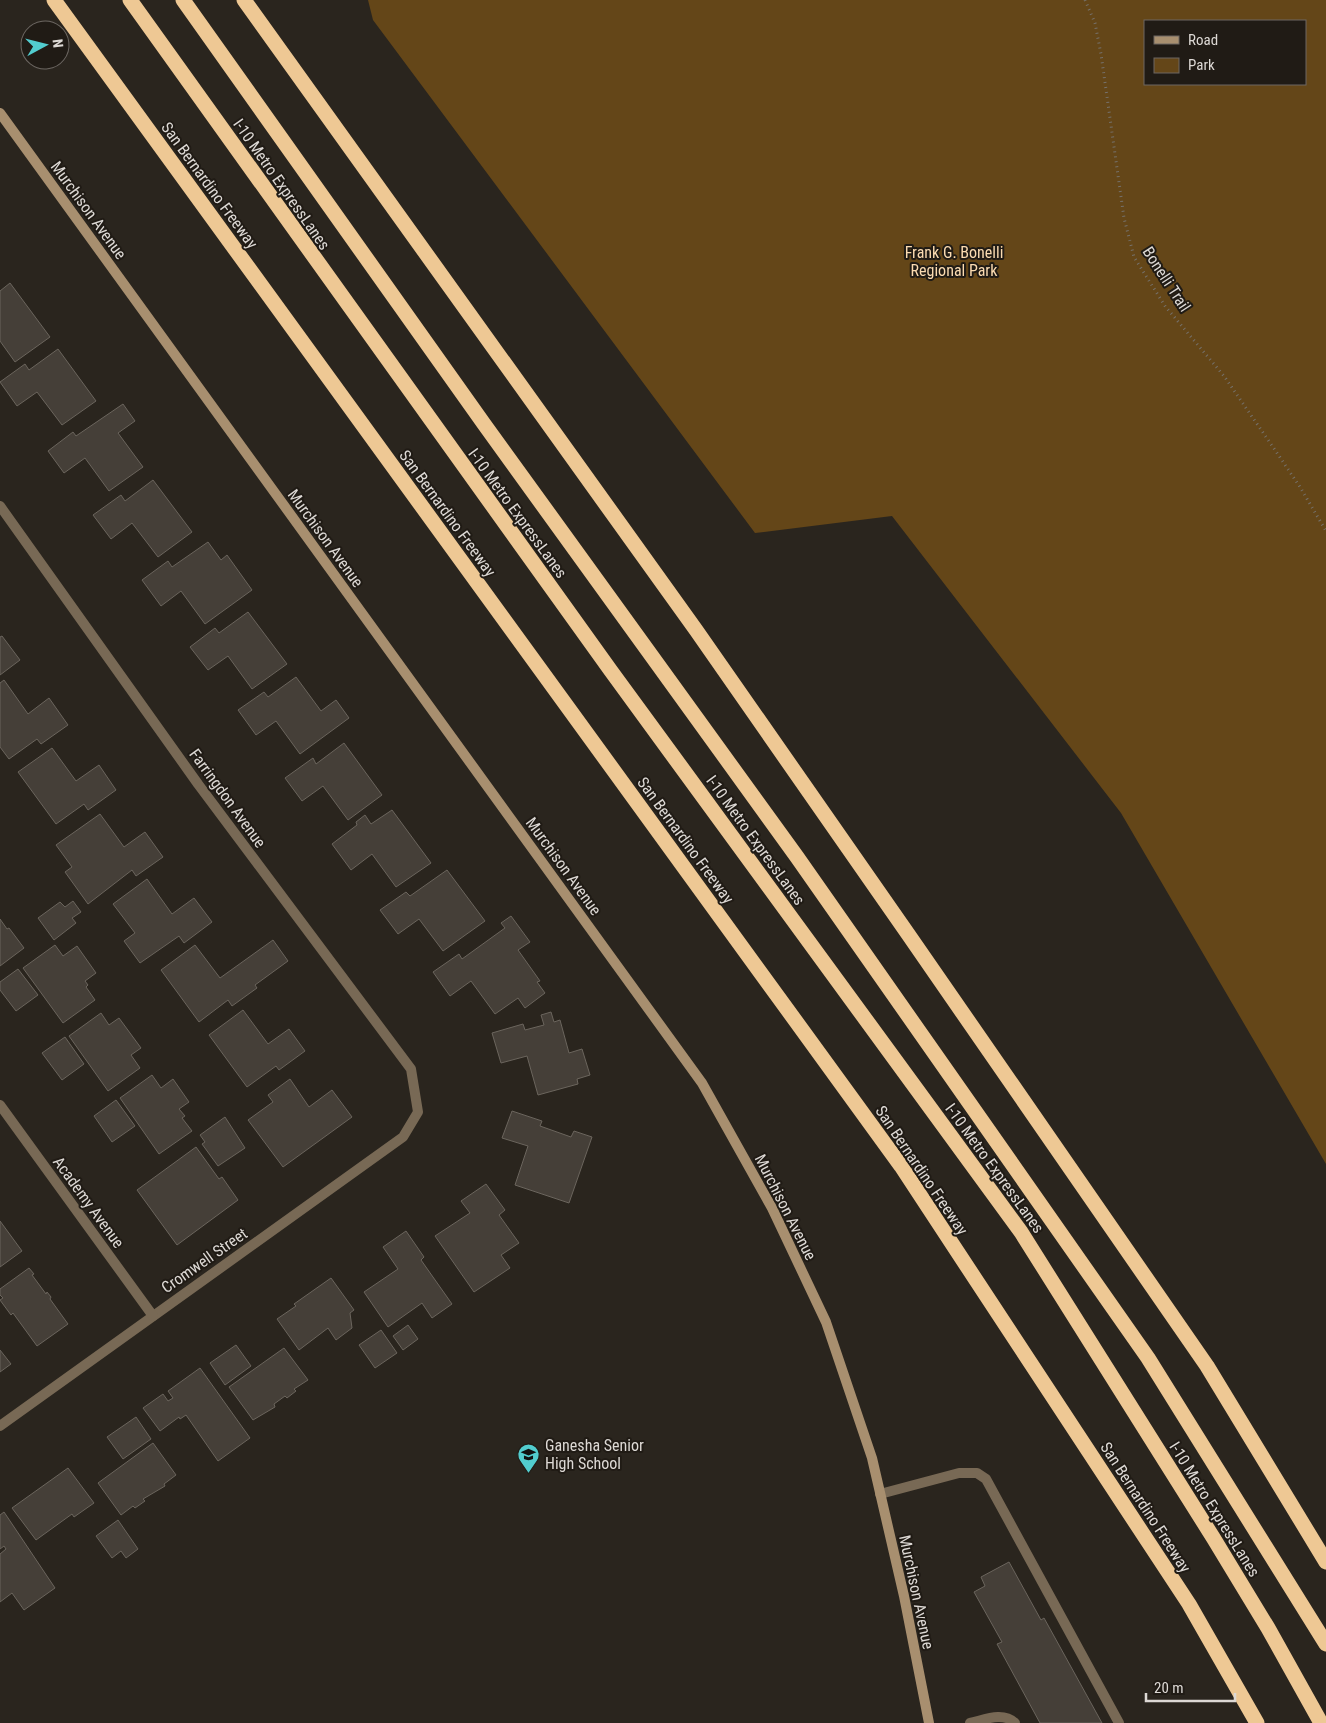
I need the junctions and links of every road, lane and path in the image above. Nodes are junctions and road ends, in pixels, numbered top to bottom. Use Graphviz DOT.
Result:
graph roads {
  1 [pos="54,0"];
  2 [pos="130,0"];
  3 [pos="183,0"];
  4 [pos="244,0"];
  5 [pos="1085,0"];
  6 [pos="0,113"];
  7 [pos="0,506"];
  8 [pos="1326,532"];
  9 [pos="0,1105"];
  10 [pos="418,1112"];
  11 [pos="153,1316"];
  12 [pos="0,1426"];
  13 [pos="880,1494"];
  14 [pos="1326,1562"];
  15 [pos="1326,1644"];
  16 [pos="929,1723"];
  17 [pos="970,1723"];
  18 [pos="1015,1723"];
  19 [pos="1119,1723"];
  20 [pos="1257,1723"];
  21 [pos="1321,1723"];
  1 -- 20 [label="highway, San Bernardino Freeway"];
  2 -- 21 [label="highway, I-10 Metro ExpressLanes"];
  3 -- 15 [label="highway, I-10 Metro ExpressLanes"];
  4 -- 14 [label="highway"];
  5 -- 8 [label="path, Bonelli Trail"];
  6 -- 13 [label="street, Murchison Avenue"];
  7 -- 10 [label="street, Farringdon Avenue"];
  9 -- 11 [label="street, Academy Avenue"];
  10 -- 11 [label="street, Cromwell Street"];
  11 -- 12 [label="street, Cromwell Street"];
  13 -- 16 [label="street, Murchison Avenue"];
  13 -- 19 [label="street"];
  17 -- 18 [label="street"];
}
